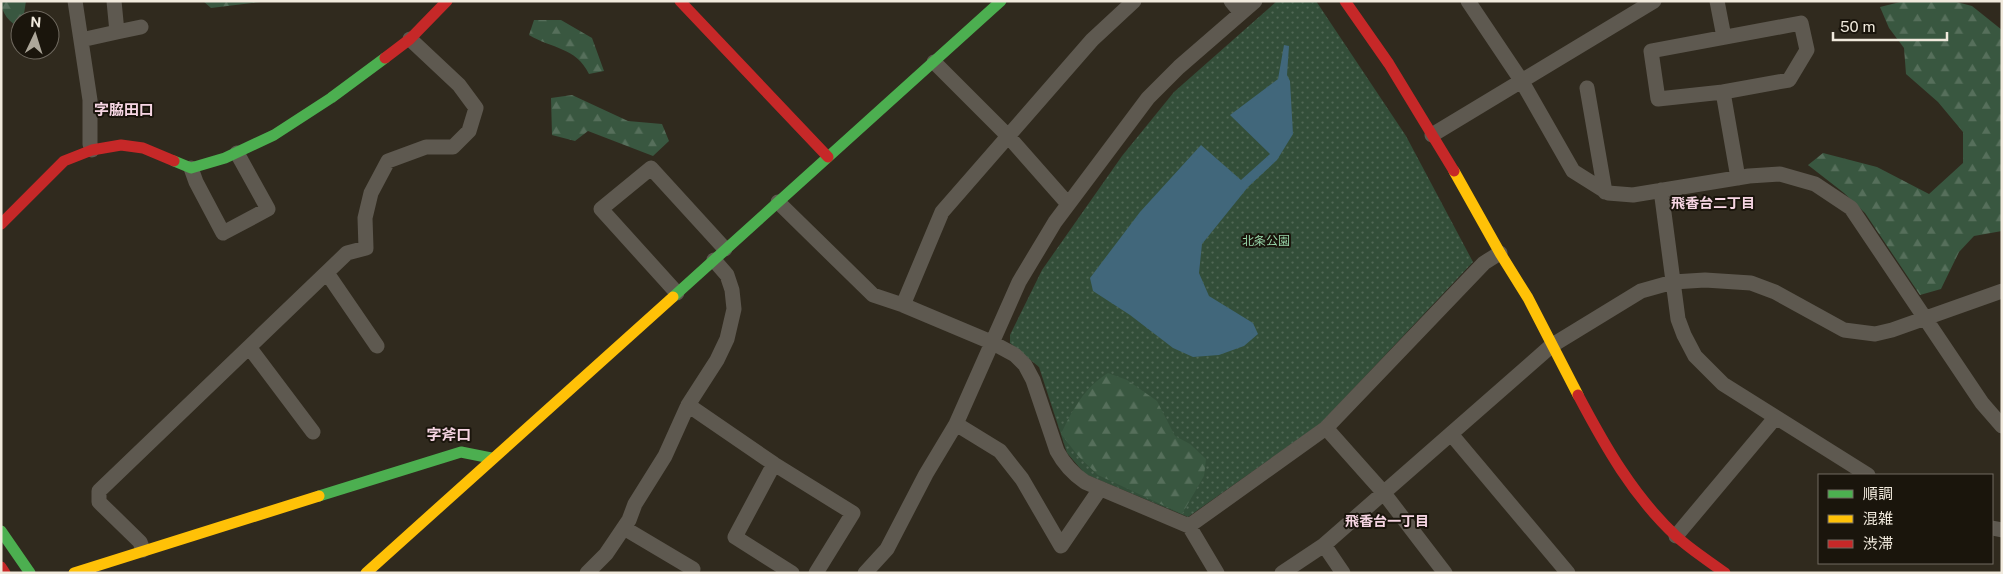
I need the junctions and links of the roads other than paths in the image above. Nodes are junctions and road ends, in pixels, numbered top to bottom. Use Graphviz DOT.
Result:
graph roads {
  1 [pos="75,1"];
  2 [pos="114,1"];
  3 [pos="447,1"];
  4 [pos="680,1"];
  5 [pos="1001,1"];
  6 [pos="1134,1"];
  7 [pos="1230,1"];
  8 [pos="1255,1"];
  9 [pos="1345,1"];
  10 [pos="1468,1"];
  11 [pos="1654,1"];
  12 [pos="1717,1"];
  13 [pos="1241,13"];
  14 [pos="141,27"];
  15 [pos="117,32"];
  16 [pos="1724,37"];
  17 [pos="410,39"];
  18 [pos="81,40"];
  19 [pos="934,62"];
  20 [pos="1521,80"];
  21 [pos="1587,88"];
  22 [pos="1724,92"];
  23 [pos="1008,136"];
  24 [pos="1432,136"];
  25 [pos="92,150"];
  26 [pos="237,153"];
  27 [pos="828,157"];
  28 [pos="191,168"];
  29 [pos="1738,178"];
  30 [pos="1661,190"];
  31 [pos="1606,192"];
  32 [pos="778,202"];
  33 [pos="1068,204"];
  34 [pos="1,224"];
  35 [pos="725,249"];
  36 [pos="1500,253"];
  37 [pos="714,260"];
  38 [pos="327,272"];
  39 [pos="1673,282"];
  40 [pos="2002,292"];
  41 [pos="677,293"];
  42 [pos="904,305"];
  43 [pos="1924,318"];
  44 [pos="991,342"];
  45 [pos="377,346"];
  46 [pos="1551,346"];
  47 [pos="250,347"];
  48 [pos="688,405"];
  49 [pos="1775,418"];
  50 [pos="956,424"];
  51 [pos="2002,426"];
  52 [pos="1326,428"];
  53 [pos="313,432"];
  54 [pos="1451,434"];
  55 [pos="491,458"];
  56 [pos="774,464"];
  57 [pos="1866,474"];
  58 [pos="1100,489"];
  59 [pos="1383,492"];
  60 [pos="1189,526"];
  61 [pos="624,528"];
  62 [pos="1,530"];
  63 [pos="1676,536"];
  64 [pos="1324,545"];
  65 [pos="143,550"];
  66 [pos="1,567"];
  67 [pos="693,569"];
  68 [pos="5,573"];
  69 [pos="30,573"];
  70 [pos="74,573"];
  71 [pos="366,573"];
  72 [pos="587,573"];
  73 [pos="792,573"];
  74 [pos="816,573"];
  75 [pos="865,573"];
  76 [pos="1217,573"];
  77 [pos="1282,573"];
  78 [pos="1342,573"];
  79 [pos="1445,573"];
  80 [pos="1568,573"];
  81 [pos="1725,573"];
  1 -- 18 [label="street"];
  2 -- 15 [label="street"];
  3 -- 17 [label="main road"];
  4 -- 27 [label="main road"];
  5 -- 19 [label="main road"];
  6 -- 23 [label="street"];
  7 -- 13 [label="street"];
  8 -- 13 [label="street"];
  9 -- 24 [label="main road"];
  10 -- 20 [label="street"];
  11 -- 20 [label="street"];
  12 -- 16 [label="street"];
  13 -- 33 [label="street"];
  14 -- 15 [label="street"];
  15 -- 18 [label="street"];
  16 -- 22 [label="street"];
  16 -- 22 [label="street"];
  17 -- 26 [label="main road"];
  17 -- 38 [label="street"];
  18 -- 25 [label="street"];
  19 -- 23 [label="street"];
  19 -- 27 [label="main road"];
  20 -- 24 [label="street"];
  20 -- 31 [label="street"];
  21 -- 31 [label="street"];
  22 -- 29 [label="street"];
  23 -- 33 [label="street"];
  23 -- 42 [label="street"];
  24 -- 36 [label="main road"];
  25 -- 28 [label="main road"];
  25 -- 34 [label="main road"];
  26 -- 28 [label="main road"];
  26 -- 28 [label="street"];
  27 -- 32 [label="main road"];
  29 -- 30 [label="street"];
  29 -- 43 [label="street"];
  30 -- 31 [label="street"];
  30 -- 39 [label="street"];
  32 -- 35 [label="main road"];
  32 -- 42 [label="street"];
  33 -- 44 [label="street"];
  35 -- 37 [label="main road"];
  35 -- 41 [label="street"];
  36 -- 46 [label="main road"];
  36 -- 52 [label="street"];
  37 -- 41 [label="main road"];
  37 -- 48 [label="street"];
  38 -- 45 [label="street"];
  38 -- 47 [label="street"];
  39 -- 43 [label="street"];
  39 -- 46 [label="street"];
  39 -- 49 [label="street"];
  40 -- 43 [label="street"];
  41 -- 55 [label="main road"];
  42 -- 44 [label="street"];
  43 -- 51 [label="street"];
  44 -- 50 [label="street"];
  44 -- 58 [label="street"];
  46 -- 54 [label="street"];
  46 -- 63 [label="main road"];
  47 -- 53 [label="street"];
  47 -- 65 [label="street"];
  48 -- 56 [label="street"];
  48 -- 61 [label="street"];
  49 -- 57 [label="street"];
  49 -- 63 [label="street"];
  50 -- 58 [label="street"];
  50 -- 75 [label="street"];
  52 -- 59 [label="street"];
  52 -- 60 [label="street"];
  54 -- 59 [label="street"];
  54 -- 80 [label="street"];
  55 -- 65 [label="main road"];
  55 -- 71 [label="main road"];
  56 -- 73 [label="street"];
  56 -- 74 [label="street"];
  58 -- 60 [label="street"];
  59 -- 64 [label="street"];
  59 -- 79 [label="street"];
  60 -- 76 [label="street"];
  61 -- 67 [label="street"];
  61 -- 72 [label="street"];
  62 -- 69 [label="main road"];
  63 -- 81 [label="main road"];
  64 -- 77 [label="street"];
  64 -- 78 [label="street"];
  65 -- 70 [label="main road"];
  66 -- 68 [label="main road"];
}
